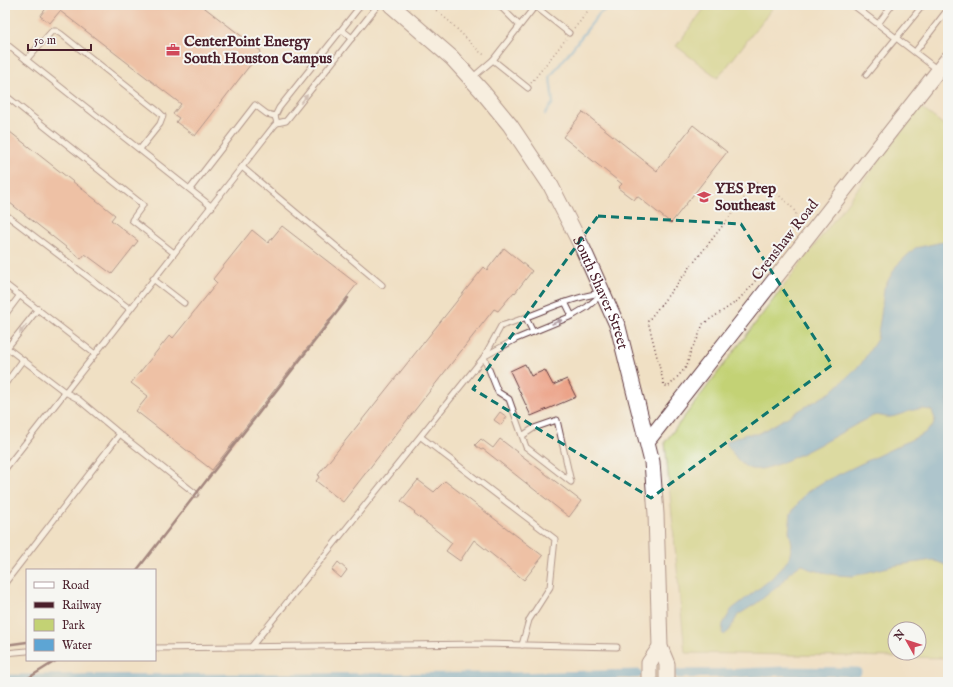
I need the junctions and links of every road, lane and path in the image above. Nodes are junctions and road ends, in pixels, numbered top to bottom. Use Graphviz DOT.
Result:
graph roads {
  1 [pos="361,5"];
  2 [pos="378,5"];
  3 [pos="390,5"];
  4 [pos="430,5"];
  5 [pos="499,5"];
  6 [pos="535,5"];
  7 [pos="592,5"];
  8 [pos="853,5"];
  9 [pos="892,5"];
  10 [pos="923,5"];
  11 [pos="948,9"];
  12 [pos="878,24"];
  13 [pos="519,26"];
  14 [pos="342,30"];
  15 [pos="570,33"];
  16 [pos="352,38"];
  17 [pos="896,38"];
  18 [pos="5,43"];
  19 [pos="915,52"];
  20 [pos="948,58"];
  21 [pos="26,60"];
  22 [pos="493,60"];
  23 [pos="938,70"];
  24 [pos="866,75"];
  25 [pos="471,79"];
  26 [pos="528,88"];
  27 [pos="5,95"];
  28 [pos="275,116"];
  29 [pos="277,123"];
  30 [pos="140,149"];
  31 [pos="242,167"];
  32 [pos="190,188"];
  33 [pos="212,207"];
  34 [pos="5,214"];
  35 [pos="174,253"];
  36 [pos="153,279"];
  37 [pos="5,284"];
  38 [pos="382,285"];
  39 [pos="603,293"];
  40 [pos="20,295"];
  41 [pos="565,302"];
  42 [pos="184,303"];
  43 [pos="38,309"];
  44 [pos="130,309"];
  45 [pos="5,315"];
  46 [pos="572,316"];
  47 [pos="526,318"];
  48 [pos="648,321"];
  49 [pos="533,332"];
  50 [pos="6,347"];
  51 [pos="95,354"];
  52 [pos="484,357"];
  53 [pos="23,360"];
  54 [pos="5,384"];
  55 [pos="65,392"];
  56 [pos="120,434"];
  57 [pos="421,436"];
  58 [pos="522,436"];
  59 [pos="647,442"];
  60 [pos="5,469"];
  61 [pos="196,494"];
  62 [pos="5,583"];
  63 [pos="522,645"];
  64 [pos="251,647"];
  65 [pos="617,647"];
  66 [pos="660,647"];
  67 [pos="156,648"];
  68 [pos="26,651"];
  69 [pos="5,653"];
  70 [pos="649,682"];
  71 [pos="667,682"];
  1 -- 14 [label="lane"];
  2 -- 16 [label="lane"];
  3 -- 25 [label="main road, South Shaver Street"];
  4 -- 22 [label="path"];
  5 -- 13 [label="lane"];
  6 -- 13 [label="lane"];
  6 -- 15 [label="lane"];
  7 -- 15 [label="path"];
  8 -- 12 [label="lane"];
  9 -- 12 [label="lane"];
  10 -- 17 [label="lane"];
  11 -- 19 [label="lane"];
  12 -- 17 [label="lane"];
  13 -- 22 [label="lane"];
  14 -- 16 [label="lane"];
  14 -- 28 [label="lane"];
  15 -- 26 [label="path"];
  29 -- 16 [label="lane, one-way"];
  17 -- 19 [label="lane"];
  17 -- 24 [label="lane"];
  18 -- 21 [label="lane"];
  19 -- 23 [label="lane"];
  20 -- 23 [label="main road, Crenshaw Road"];
  21 -- 30 [label="lane"];
  21 -- 30 [label="lane"];
  22 -- 25 [label="lane"];
  22 -- 26 [label="lane"];
  23 -- 59 [label="main road, Crenshaw Road"];
  25 -- 39 [label="main road, South Shaver Street"];
  27 -- 35 [label="lane"];
  28 -- 29 [label="lane"];
  28 -- 32 [label="lane"];
  29 -- 31 [label="lane"];
  30 -- 32 [label="lane"];
  31 -- 33 [label="lane"];
  31 -- 38 [label="lane"];
  32 -- 33 [label="lane"];
  33 -- 35 [label="lane"];
  34 -- 44 [label="lane"];
  35 -- 36 [label="lane"];
  36 -- 42 [label="lane"];
  36 -- 44 [label="lane"];
  37 -- 40 [label="lane"];
  39 -- 41 [label="lane"];
  39 -- 46 [label="lane"];
  39 -- 59 [label="main road, South Shaver Street"];
  40 -- 43 [label="lane"];
  40 -- 45 [label="lane"];
  41 -- 46 [label="lane"];
  41 -- 47 [label="lane"];
  43 -- 50 [label="lane, one-way"];
  43 -- 51 [label="lane"];
  44 -- 51 [label="lane"];
  49 -- 46 [label="lane, one-way"];
  47 -- 49 [label="lane"];
  47 -- 52 [label="lane"];
  48 -- 48 [label="path"];
  49 -- 52 [label="lane"];
  50 -- 53 [label="lane"];
  51 -- 55 [label="lane"];
  52 -- 57 [label="lane"];
  52 -- 58 [label="lane"];
  53 -- 54 [label="lane"];
  53 -- 55 [label="lane"];
  55 -- 56 [label="lane"];
  55 -- 60 [label="lane"];
  56 -- 61 [label="lane"];
  56 -- 62 [label="lane"];
  57 -- 63 [label="lane"];
  57 -- 64 [label="lane"];
  58 -- 58 [label="lane"];
  59 -- 66 [label="main road, South Shaver Street"];
  63 -- 64 [label="lane"];
  63 -- 65 [label="lane"];
  64 -- 67 [label="lane"];
  66 -- 70 [label="main road"];
  66 -- 71 [label="main road, South Shaver Street"];
  68 -- 69 [label="lane"];
}
